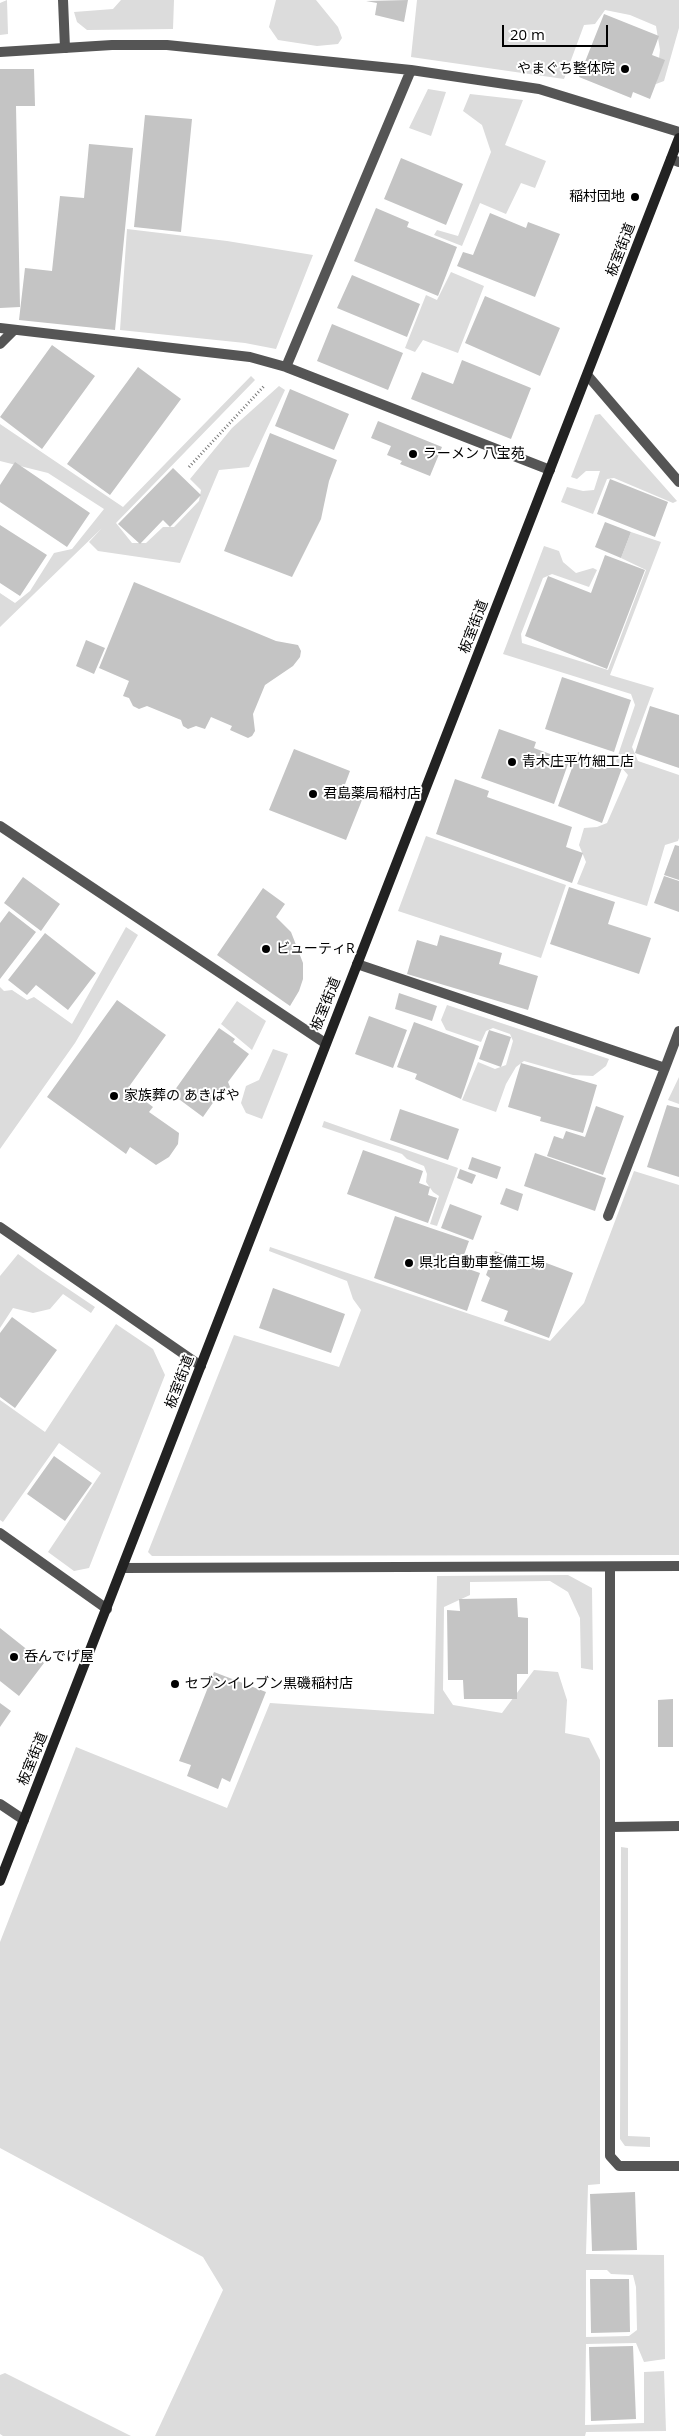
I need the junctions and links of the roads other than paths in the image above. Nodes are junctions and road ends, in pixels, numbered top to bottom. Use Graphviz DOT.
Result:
graph roads {
  1 [pos="63,0"];
  2 [pos="65,48"];
  3 [pos="0,52"];
  4 [pos="410,70"];
  5 [pos="679,132"];
  6 [pos="679,138"];
  7 [pos="675,160"];
  8 [pos="0,328"];
  9 [pos="14,330"];
  10 [pos="0,344"];
  11 [pos="284,367"];
  12 [pos="588,376"];
  13 [pos="550,470"];
  14 [pos="679,482"];
  15 [pos="0,826"];
  16 [pos="356,964"];
  17 [pos="679,1031"];
  18 [pos="325,1043"];
  19 [pos="665,1068"];
  20 [pos="608,1216"];
  21 [pos="0,1228"];
  22 [pos="201,1366"];
  23 [pos="0,1534"];
  24 [pos="679,1566"];
  25 [pos="610,1567"];
  26 [pos="123,1568"];
  27 [pos="107,1609"];
  28 [pos="0,1804"];
  29 [pos="24,1820"];
  30 [pos="679,1826"];
  31 [pos="610,1827"];
  32 [pos="0,1881"];
  33 [pos="679,2166"];
  1 -- 2 [label="street"];
  2 -- 3 [label="street"];
  2 -- 4 [label="street"];
  4 -- 5 [label="street"];
  4 -- 11 [label="street"];
  6 -- 7 [label="main road, 板室街道"];
  7 -- 12 [label="main road, 板室街道"];
  8 -- 9 [label="street"];
  9 -- 10 [label="street"];
  9 -- 11 [label="street"];
  11 -- 13 [label="street"];
  12 -- 13 [label="main road, 板室街道"];
  12 -- 14 [label="street"];
  13 -- 16 [label="main road, 板室街道"];
  15 -- 18 [label="street"];
  16 -- 18 [label="main road, 板室街道"];
  16 -- 19 [label="street"];
  17 -- 19 [label="street"];
  18 -- 22 [label="main road, 板室街道"];
  19 -- 20 [label="street"];
  21 -- 22 [label="street"];
  22 -- 26 [label="main road, 板室街道"];
  23 -- 27 [label="street"];
  24 -- 25 [label="street"];
  25 -- 26 [label="street"];
  25 -- 31 [label="street"];
  26 -- 27 [label="main road, 板室街道"];
  27 -- 29 [label="main road, 板室街道"];
  28 -- 29 [label="street"];
  29 -- 32 [label="main road, 板室街道"];
  30 -- 31 [label="street"];
  31 -- 33 [label="street"];
}
